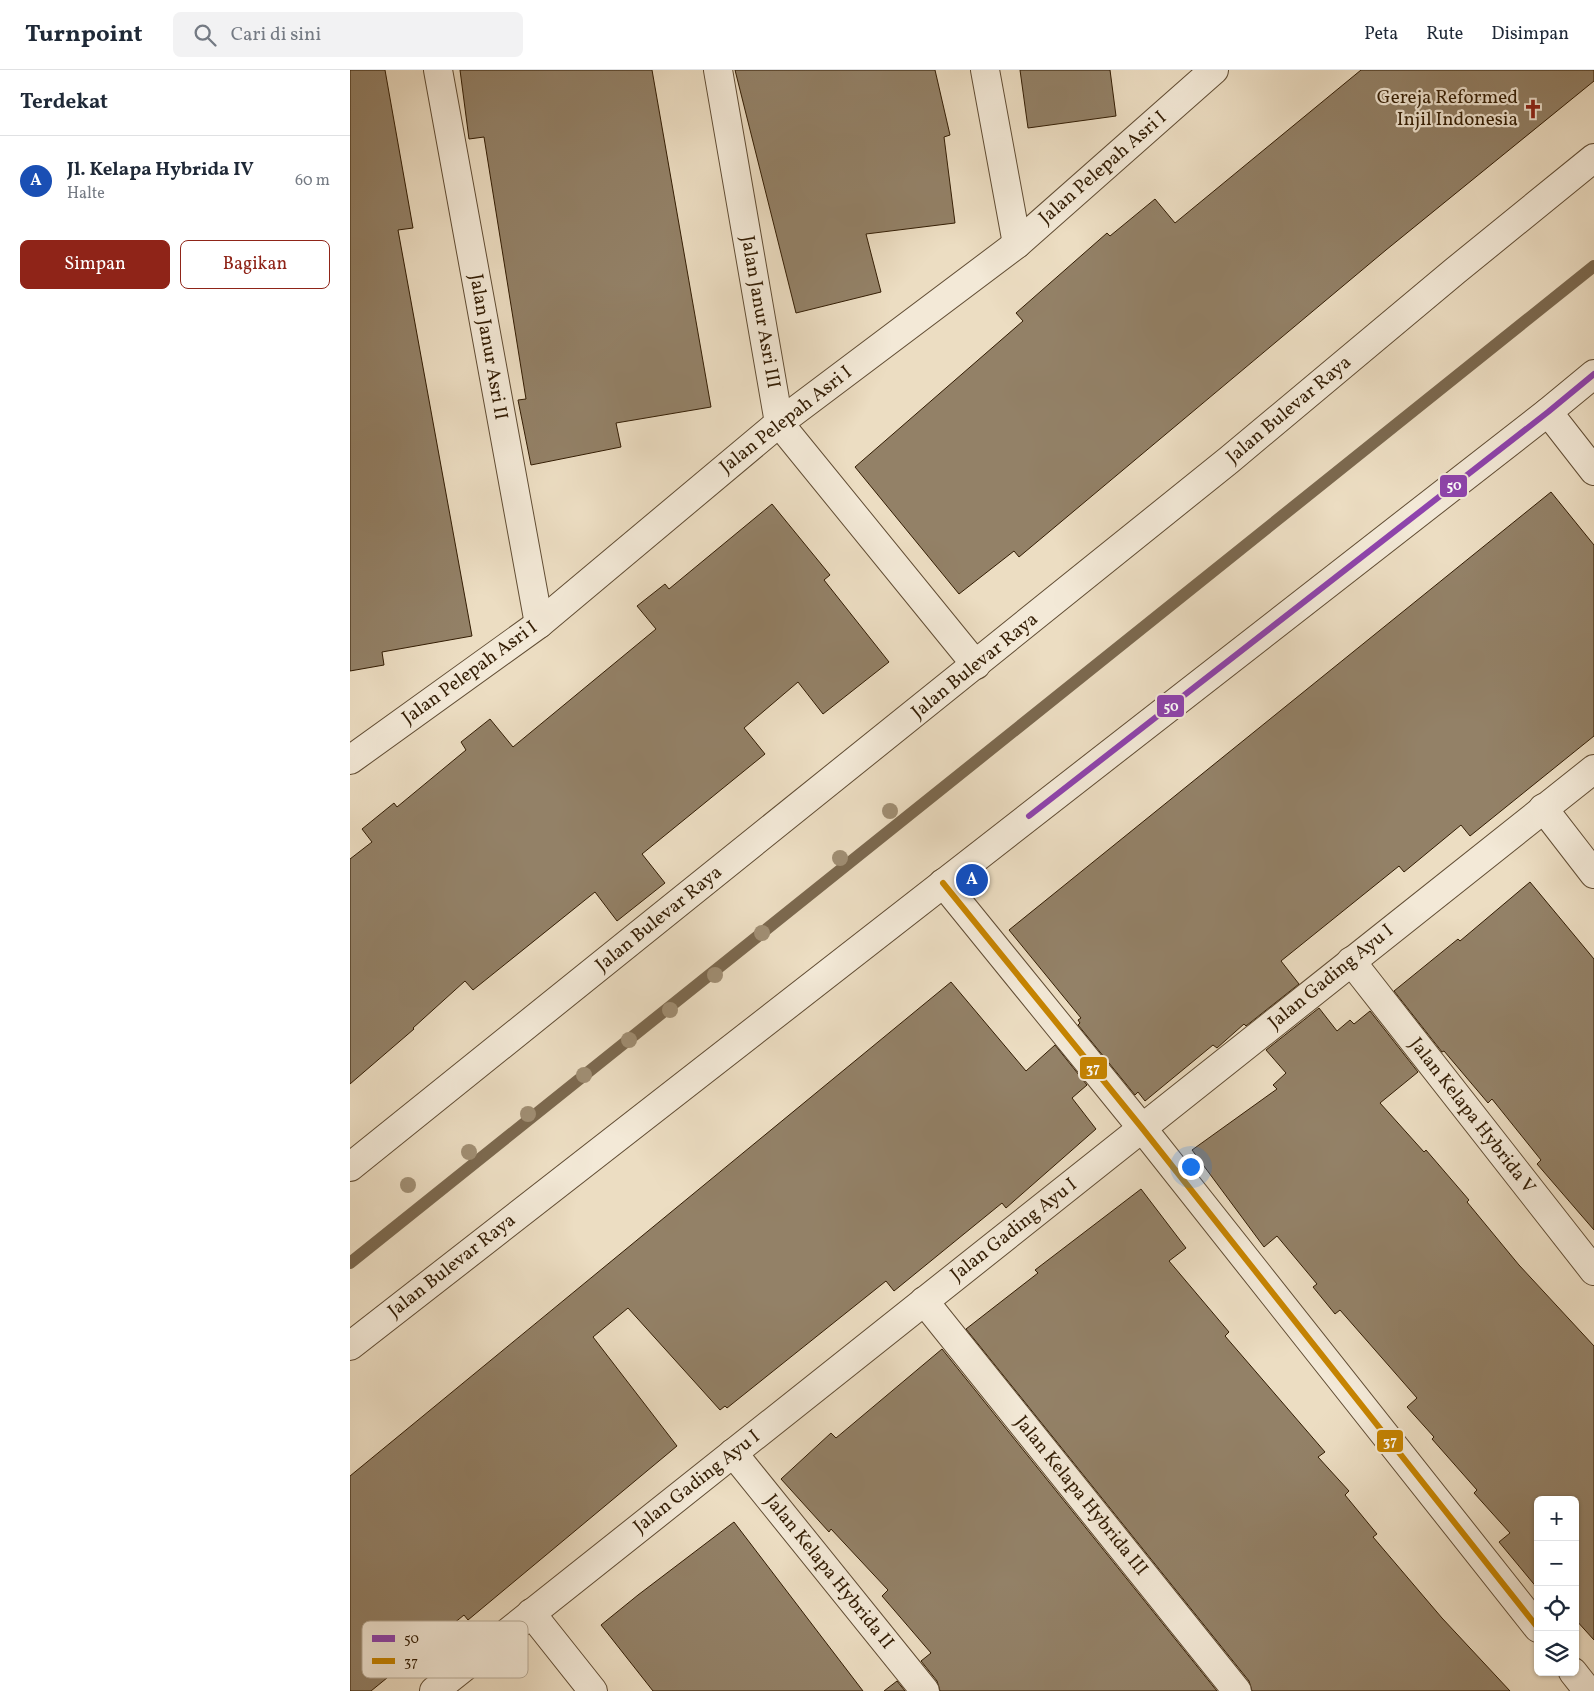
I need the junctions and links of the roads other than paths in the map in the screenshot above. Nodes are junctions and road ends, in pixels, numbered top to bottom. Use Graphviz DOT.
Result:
graph roads {
  1 [pos="438,70"];
  2 [pos="718,70"];
  3 [pos="985,70"];
  4 [pos="1214,70"];
  5 [pos="1594,158"];
  6 [pos="1017,244"];
  7 [pos="1594,374"];
  8 [pos="1548,412"];
  9 [pos="779,423"];
  10 [pos="1594,471"];
  11 [pos="539,624"];
  12 [pos="976,665"];
  13 [pos="350,760"];
  14 [pos="1594,768"];
  15 [pos="1543,808"];
  16 [pos="1594,874"];
  17 [pos="943,883"];
  18 [pos="1350,961"];
  19 [pos="1142,1128"];
  20 [pos="350,1167"];
  21 [pos="1594,1271"];
  22 [pos="924,1301"];
  23 [pos="350,1346"];
  24 [pos="733,1453"];
  25 [pos="531,1613"];
  26 [pos="521,1621"];
  27 [pos="1534,1623"];
  28 [pos="1576,1676"];
  29 [pos="450,1678"];
  30 [pos="434,1691"];
  31 [pos="593,1691"];
  32 [pos="925,1691"];
  33 [pos="1238,1691"];
  34 [pos="1588,1691"];
  1 -- 11 [label="street, Jalan Janur Asri II"];
  2 -- 9 [label="street, Jalan Janur Asri III"];
  3 -- 6 [label="street"];
  4 -- 6 [label="street, Jalan Pelepah Asri I"];
  5 -- 12 [label="street, Jalan Bulevar Raya"];
  6 -- 9 [label="street, Jalan Pelepah Asri I"];
  7 -- 8 [label="street, Jalan Bulevar Raya"];
  8 -- 10 [label="street"];
  8 -- 17 [label="street, Jalan Bulevar Raya"];
  9 -- 11 [label="street, Jalan Pelepah Asri I"];
  9 -- 12 [label="street, Jalan Janur Asri III"];
  11 -- 13 [label="street, Jalan Pelepah Asri I"];
  12 -- 20 [label="street, Jalan Bulevar Raya"];
  14 -- 15 [label="street, Jalan Gading Ayu I"];
  15 -- 16 [label="street"];
  15 -- 18 [label="street, Jalan Gading Ayu I"];
  17 -- 19 [label="street"];
  17 -- 23 [label="street, Jalan Bulevar Raya"];
  18 -- 19 [label="street, Jalan Gading Ayu I"];
  18 -- 21 [label="street, Jalan Kelapa Hybrida V"];
  19 -- 22 [label="street, Jalan Gading Ayu I"];
  19 -- 27 [label="street"];
  22 -- 24 [label="street, Jalan Gading Ayu I"];
  22 -- 33 [label="street, Jalan Kelapa Hybrida III"];
  24 -- 25 [label="street, Jalan Gading Ayu I"];
  24 -- 32 [label="street, Jalan Kelapa Hybrida II"];
  25 -- 26 [label="street, Jalan Gading Ayu I"];
  25 -- 31 [label="street"];
  28 -- 34 [label="street"];
  29 -- 30 [label="street, Jalan Gading Ayu I"];
}
